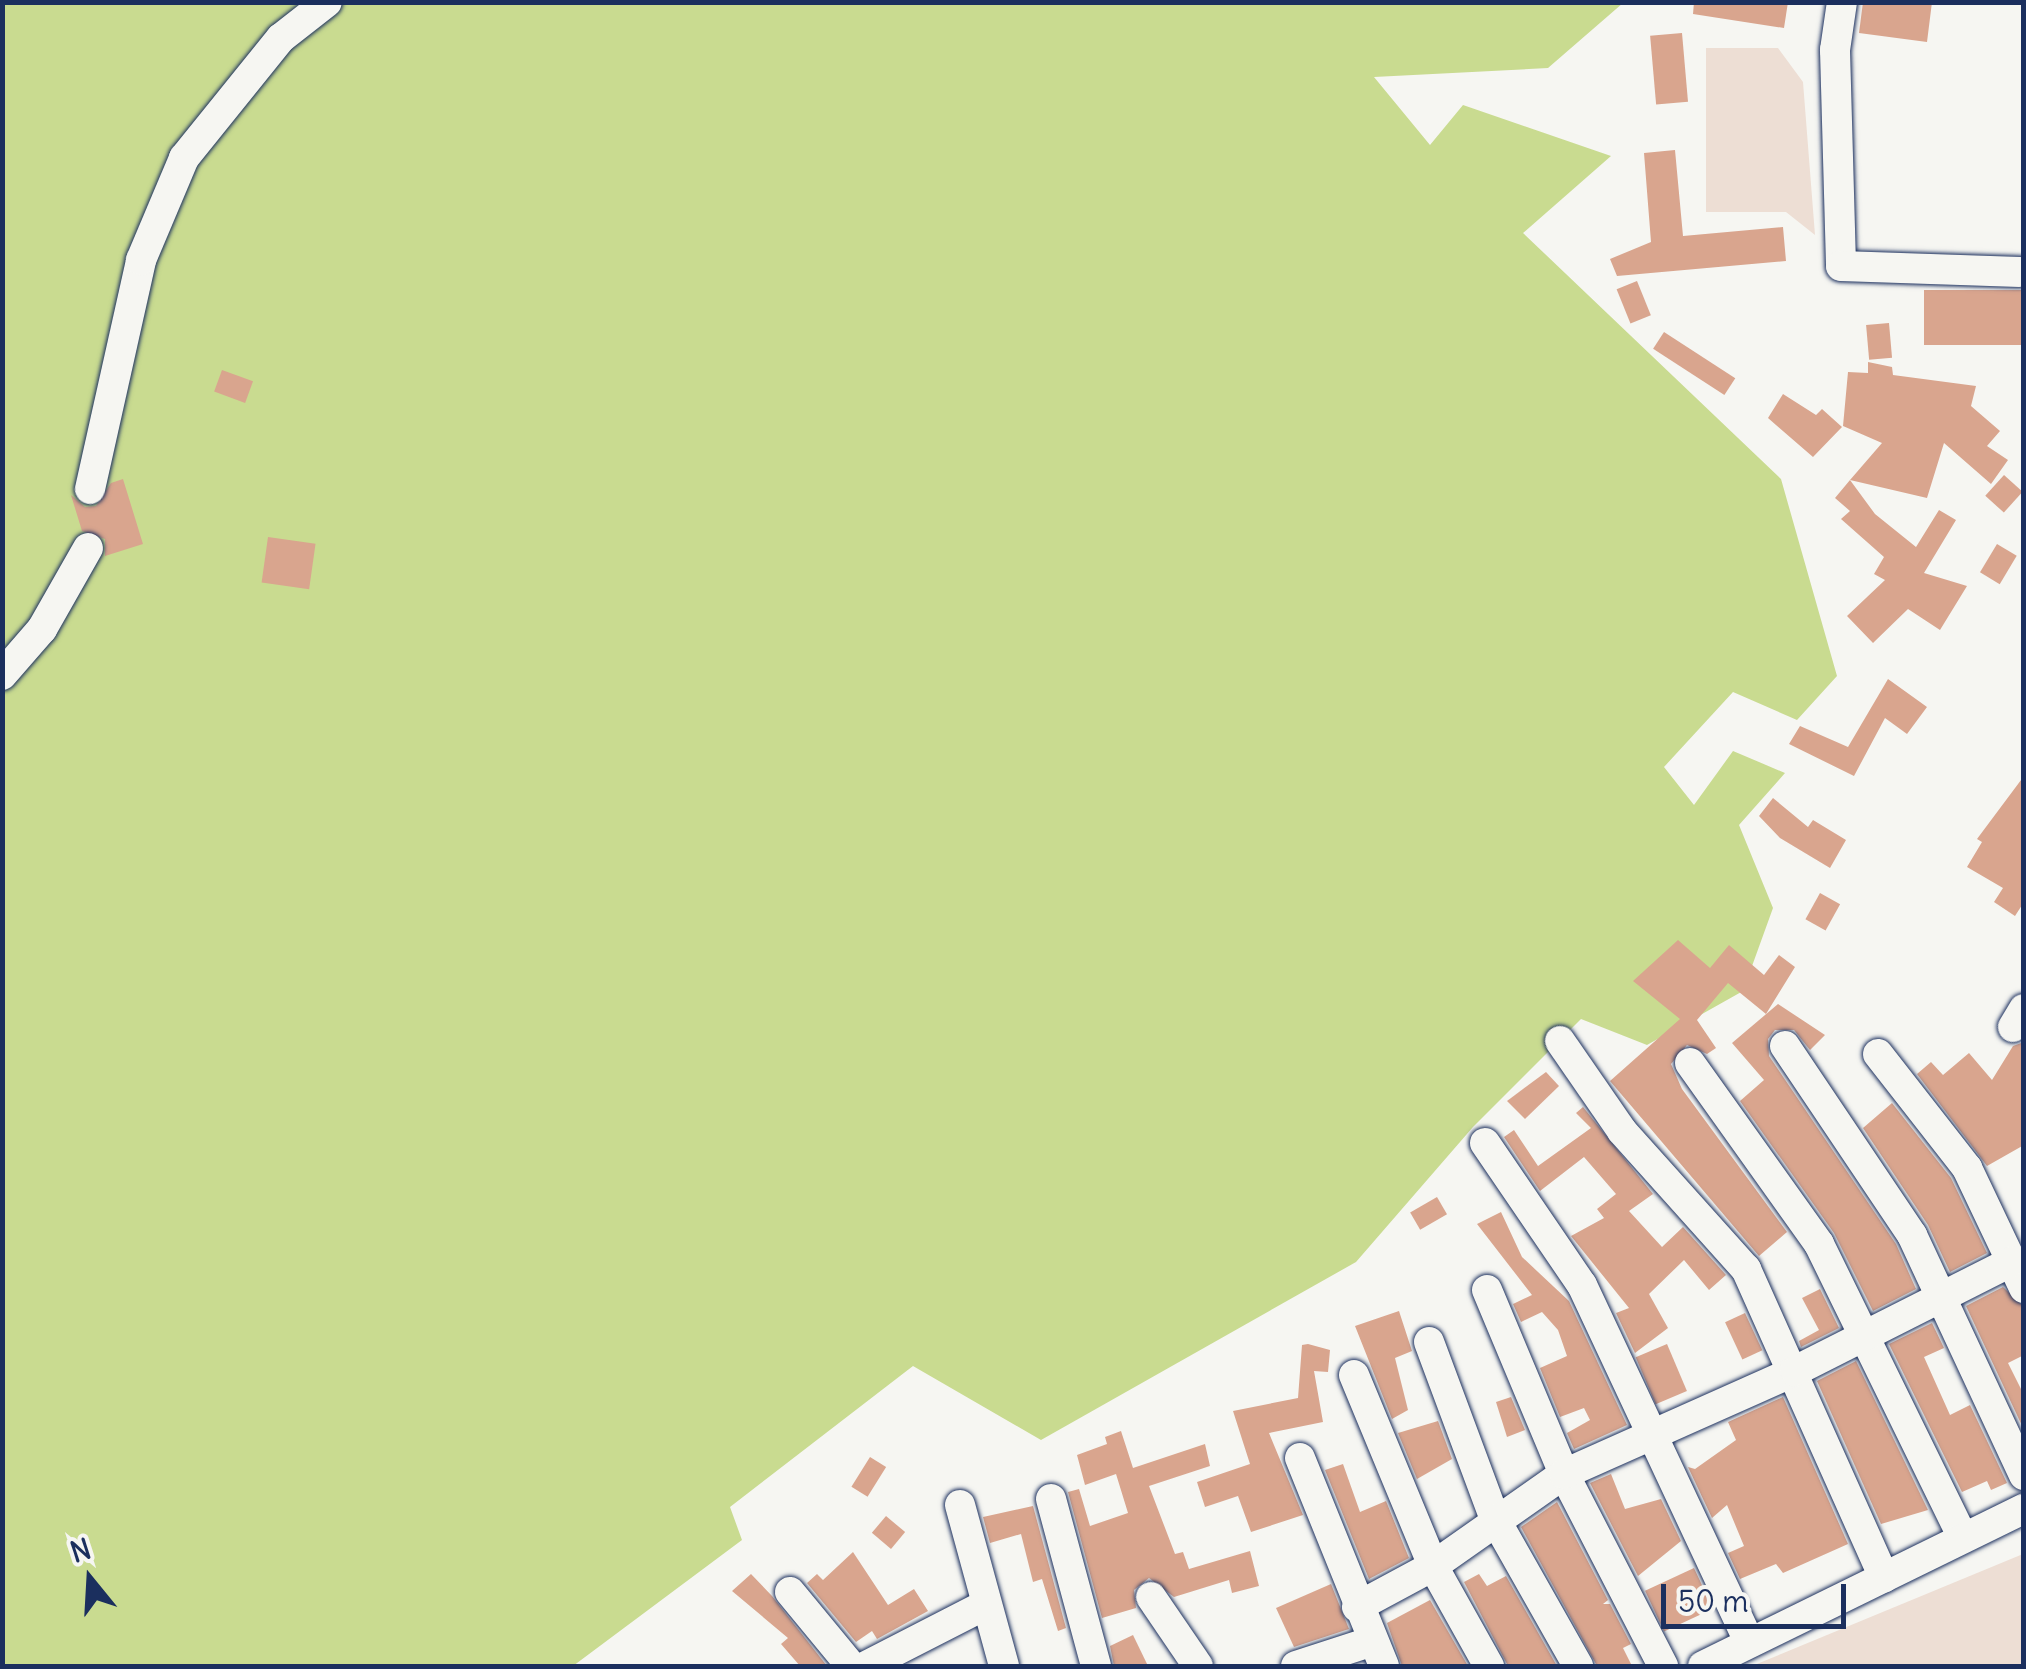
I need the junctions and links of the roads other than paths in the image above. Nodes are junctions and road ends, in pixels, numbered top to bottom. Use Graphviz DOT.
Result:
graph roads {
  1 [pos="327,2"];
  2 [pos="1842,2"];
  3 [pos="2020,272"];
  4 [pos="90,489"];
  5 [pos="88,548"];
  6 [pos="2,675"];
  7 [pos="1560,1040"];
  8 [pos="1785,1046"];
  9 [pos="1878,1054"];
  10 [pos="1690,1063"];
  11 [pos="1485,1143"];
  12 [pos="2018,1275"];
  13 [pos="1487,1290"];
  14 [pos="1939,1297"];
  15 [pos="1868,1333"];
  16 [pos="1429,1342"];
  17 [pos="1794,1370"];
  18 [pos="1354,1375"];
  19 [pos="1650,1439"];
  20 [pos="1300,1458"];
  21 [pos="1564,1474"];
  22 [pos="2024,1475"];
  23 [pos="1050,1499"];
  24 [pos="960,1505"];
  25 [pos="2024,1508"];
  26 [pos="1494,1519"];
  27 [pos="1963,1538"];
  28 [pos="1433,1566"];
  29 [pos="1884,1577"];
  30 [pos="790,1592"];
  31 [pos="1152,1597"];
  32 [pos="985,1605"];
  33 [pos="1357,1607"];
  34 [pos="1749,1642"];
  35 [pos="1379,1654"];
  36 [pos="851,1666"];
  37 [pos="866,1666"];
  38 [pos="1004,1666"];
  39 [pos="1096,1666"];
  40 [pos="1198,1666"];
  41 [pos="1296,1666"];
  42 [pos="1489,1666"];
  43 [pos="1578,1666"];
  44 [pos="1662,1666"];
  45 [pos="1703,1666"];
  1 -- 4 [label="street"];
  2 -- 3 [label="street"];
  5 -- 6 [label="street"];
  7 -- 17 [label="street"];
  8 -- 14 [label="street"];
  9 -- 12 [label="street"];
  10 -- 15 [label="street"];
  11 -- 19 [label="street"];
  12 -- 14 [label="street"];
  13 -- 21 [label="street"];
  14 -- 15 [label="street"];
  14 -- 22 [label="street"];
  15 -- 17 [label="street"];
  15 -- 27 [label="street"];
  16 -- 26 [label="street"];
  17 -- 19 [label="street"];
  17 -- 29 [label="street"];
  18 -- 28 [label="street"];
  19 -- 21 [label="street"];
  19 -- 34 [label="street"];
  20 -- 33 [label="street"];
  21 -- 26 [label="street"];
  21 -- 44 [label="street"];
  23 -- 39 [label="street"];
  24 -- 32 [label="street"];
  25 -- 27 [label="street"];
  26 -- 28 [label="street"];
  26 -- 43 [label="street"];
  27 -- 29 [label="street"];
  28 -- 33 [label="street"];
  28 -- 42 [label="street"];
  29 -- 34 [label="street"];
  30 -- 36 [label="street"];
  31 -- 40 [label="street"];
  32 -- 37 [label="street"];
  32 -- 38 [label="street"];
  33 -- 35 [label="street"];
  34 -- 45 [label="street"];
  35 -- 41 [label="street"];
}
